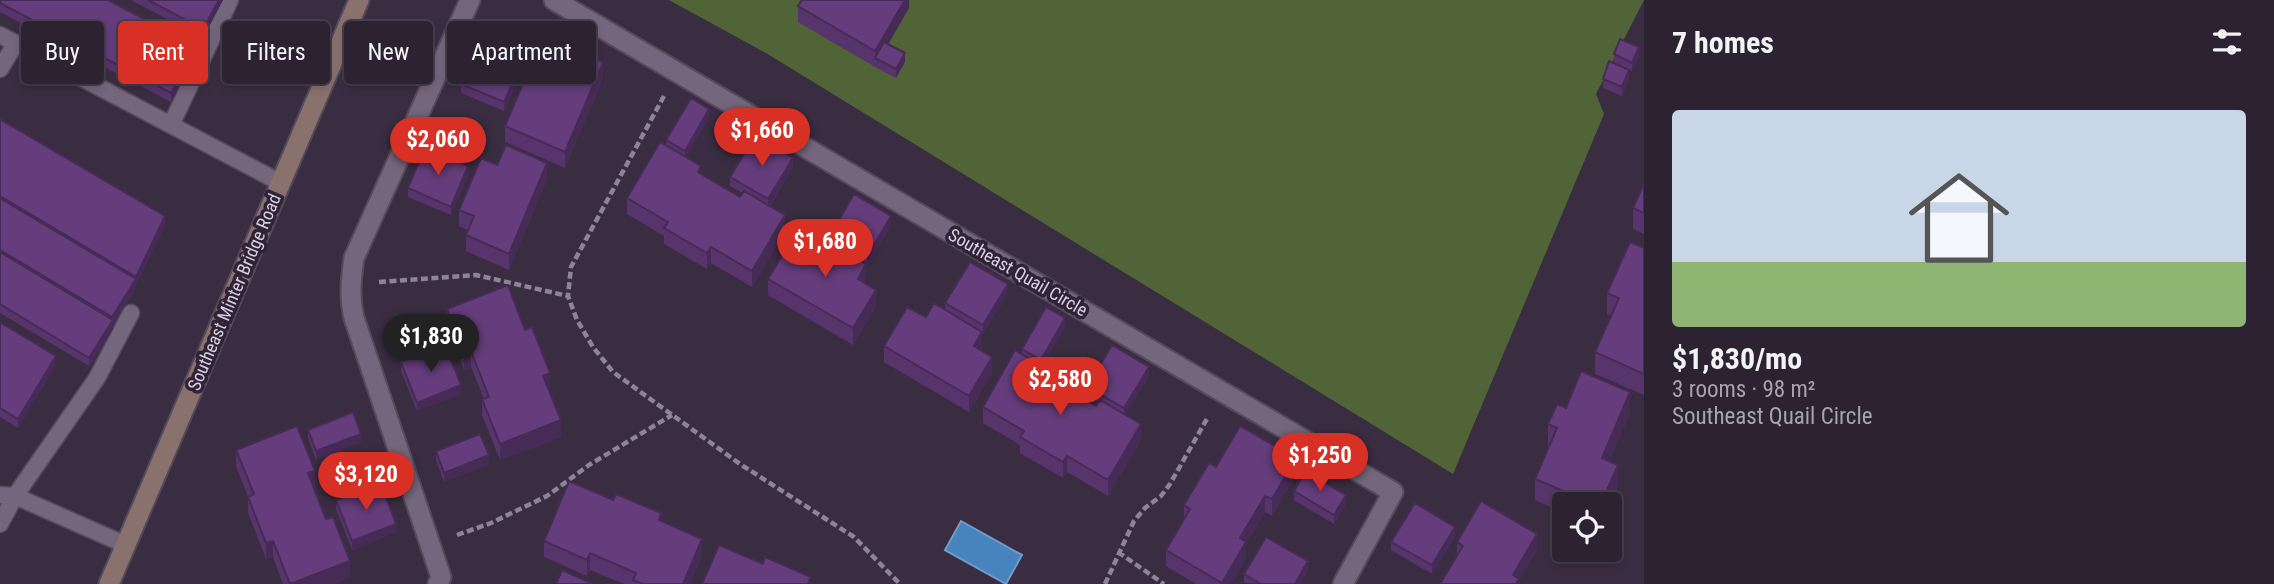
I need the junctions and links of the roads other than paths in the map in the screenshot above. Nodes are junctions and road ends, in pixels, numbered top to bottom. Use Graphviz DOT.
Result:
graph roads {
  1 [pos="230,0"];
  2 [pos="359,0"];
  3 [pos="470,0"];
  4 [pos="554,0"];
  5 [pos="0,35"];
  6 [pos="16,43"];
  7 [pos="0,69"];
  8 [pos="171,125"];
  9 [pos="281,183"];
  10 [pos="131,313"];
  11 [pos="7,496"];
  12 [pos="0,524"];
  13 [pos="126,545"];
  14 [pos="442,582"];
  15 [pos="109,584"];
  16 [pos="1343,584"];
  1 -- 8 [label="lane"];
  2 -- 9 [label="main road, Southeast Minter Bridge Road"];
  3 -- 14 [label="street"];
  4 -- 16 [label="street, Southeast Quail Circle"];
  5 -- 6 [label="lane"];
  6 -- 7 [label="lane"];
  6 -- 8 [label="lane"];
  8 -- 9 [label="lane"];
  9 -- 13 [label="main road, Southeast Minter Bridge Road"];
  10 -- 11 [label="lane"];
  11 -- 12 [label="lane"];
  11 -- 13 [label="lane"];
  13 -- 15 [label="main road, Southeast Minter Bridge Road"];
}
